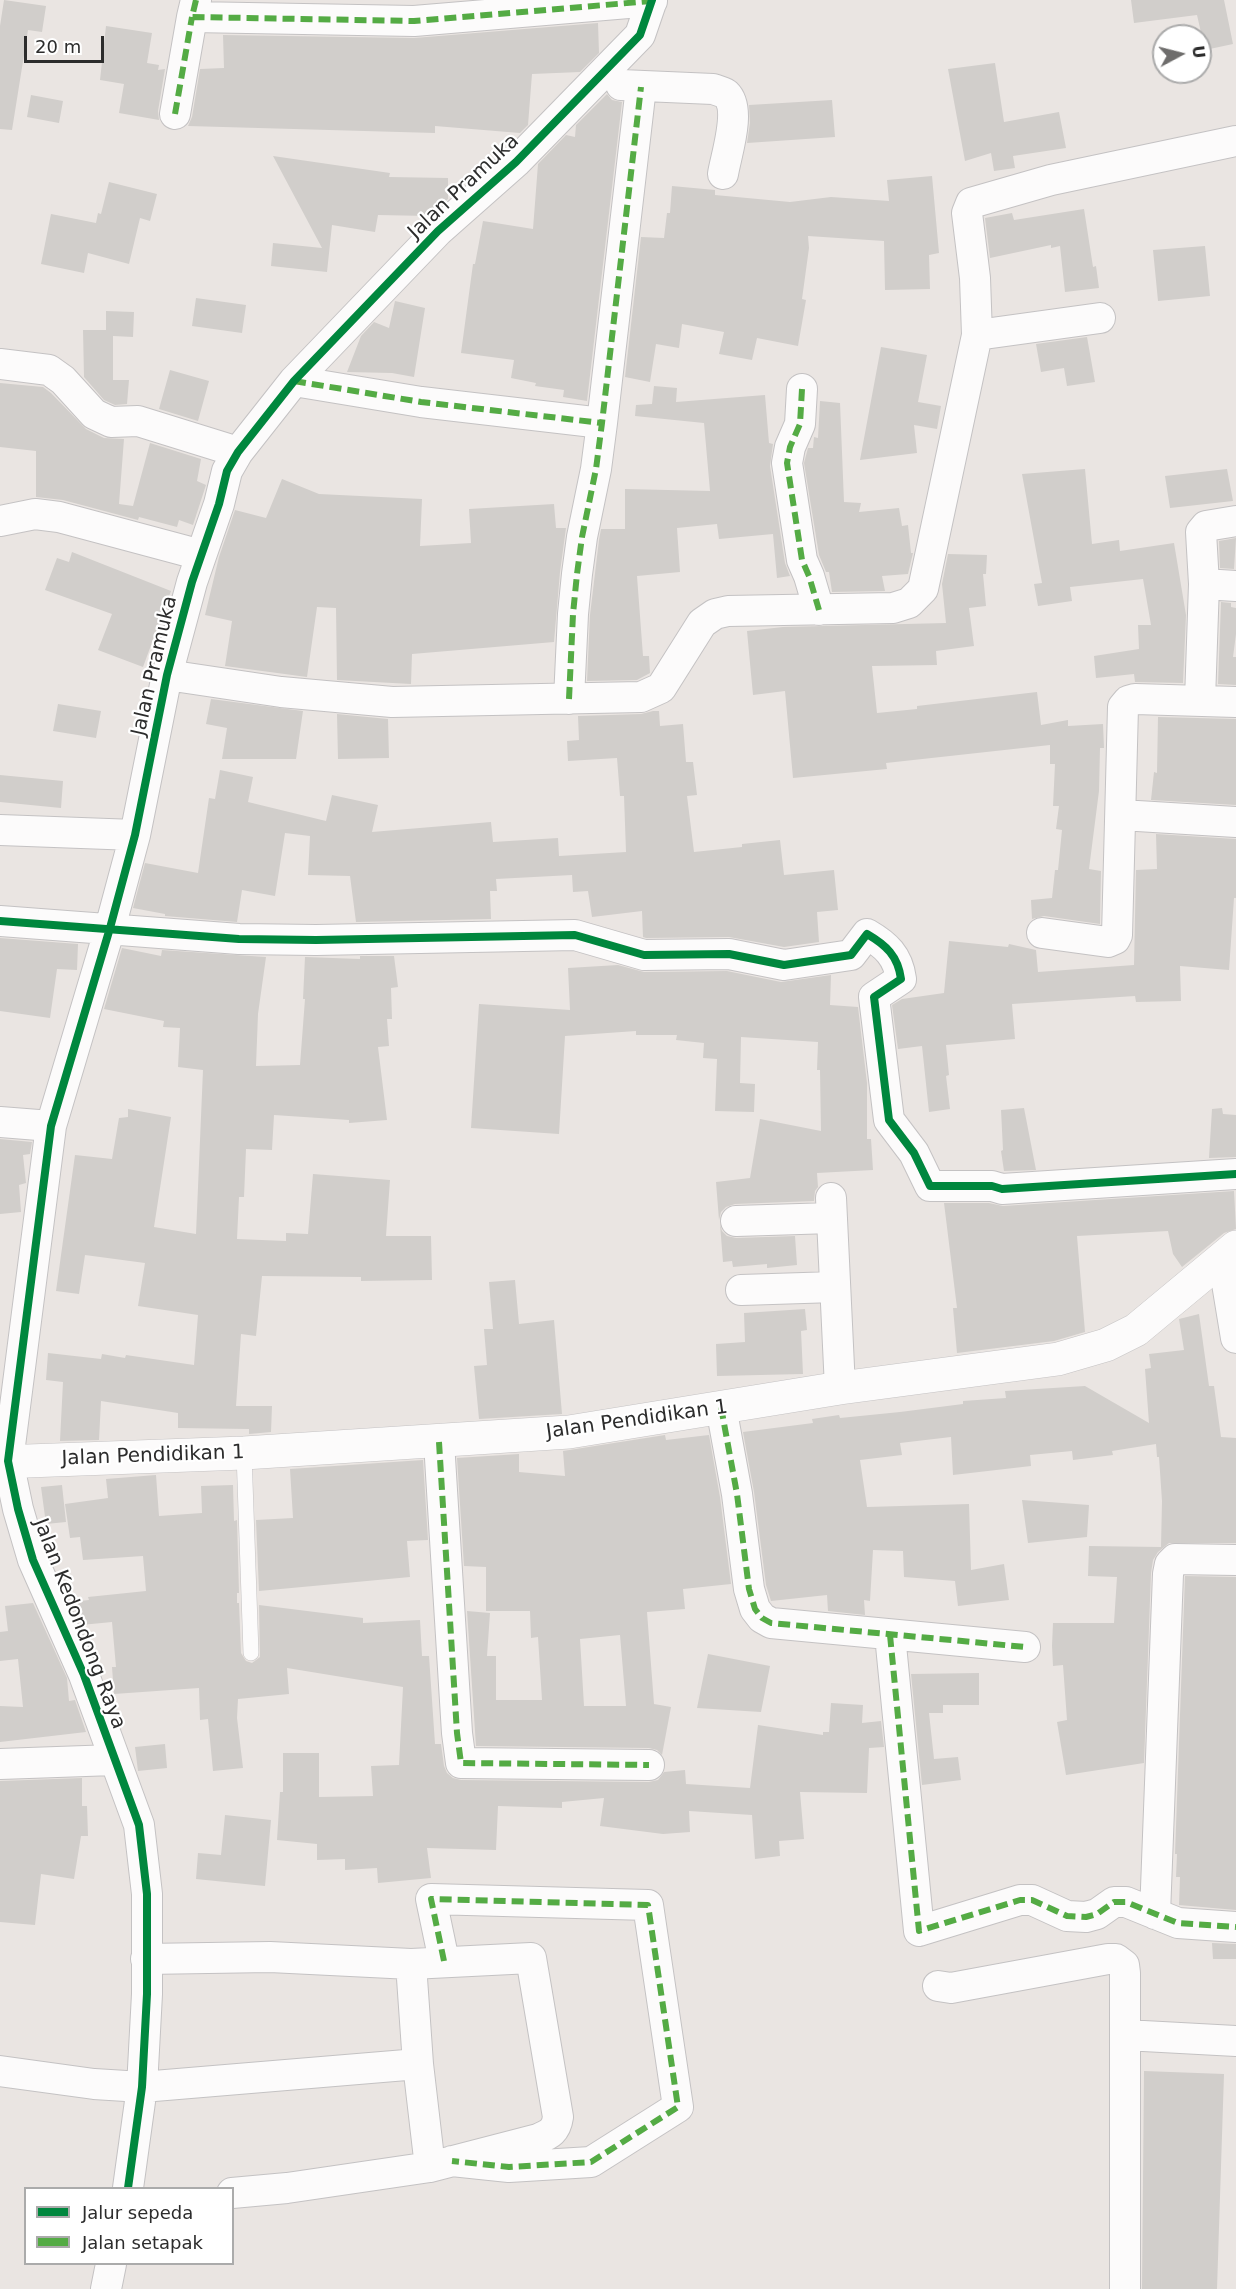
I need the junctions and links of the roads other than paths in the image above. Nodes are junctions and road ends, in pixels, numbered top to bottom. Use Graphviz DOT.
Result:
graph roads {
  1 [pos="652,1"];
  2 [pos="194,9"];
  3 [pos="591,83"];
  4 [pos="640,87"];
  5 [pos="175,114"];
  6 [pos="1236,141"];
  7 [pos="723,174"];
  8 [pos="1100,318"];
  9 [pos="977,335"];
  10 [pos="0,364"];
  11 [pos="294,381"];
  12 [pos="802,389"];
  13 [pos="603,423"];
  14 [pos="238,452"];
  15 [pos="0,520"];
  16 [pos="1236,521"];
  17 [pos="201,555"];
  18 [pos="1204,584"];
  19 [pos="1236,586"];
  20 [pos="819,610"];
  21 [pos="167,675"];
  22 [pos="569,699"];
  23 [pos="1200,700"];
  24 [pos="1236,702"];
  25 [pos="1121,815"];
  26 [pos="1236,822"];
  27 [pos="0,830"];
  28 [pos="135,835"];
  29 [pos="0,921"];
  30 [pos="110,928"];
  31 [pos="1042,933"];
  32 [pos="0,1122"];
  33 [pos="51,1126"];
  34 [pos="1236,1174"];
  35 [pos="736,1221"];
  36 [pos="1229,1253"];
  37 [pos="835,1287"];
  38 [pos="741,1290"];
  39 [pos="1236,1338"];
  40 [pos="840,1388"];
  41 [pos="721,1407"];
  42 [pos="440,1442"];
  43 [pos="244,1453"];
  44 [pos="4,1461"];
  45 [pos="1236,1560"];
  46 [pos="890,1635"];
  47 [pos="1025,1647"];
  48 [pos="250,1653"];
  49 [pos="114,1760"];
  50 [pos="0,1764"];
  51 [pos="649,1765"];
  52 [pos="1155,1914"];
  53 [pos="1236,1927"];
  54 [pos="146,1959"];
  55 [pos="444,1961"];
  56 [pos="411,1964"];
  57 [pos="938,1986"];
  58 [pos="1125,2035"];
  59 [pos="1236,2041"];
  60 [pos="418,2064"];
  61 [pos="0,2071"];
  62 [pos="142,2087"];
  63 [pos="441,2164"];
  64 [pos="128,2187"];
  65 [pos="234,2193"];
  66 [pos="111,2265"];
  67 [pos="106,2289"];
  68 [pos="1125,2289"];
  1 -- 2 [label="street"];
  1 -- 3 [label="street, Jalan Pramuka"];
  2 -- 5 [label="street"];
  3 -- 4 [label="street"];
  3 -- 11 [label="street, Jalan Pramuka"];
  4 -- 7 [label="street"];
  4 -- 13 [label="street"];
  6 -- 9 [label="street"];
  8 -- 9 [label="street"];
  9 -- 20 [label="street"];
  10 -- 14 [label="street"];
  11 -- 13 [label="street"];
  11 -- 14 [label="street, Jalan Pramuka"];
  12 -- 20 [label="street"];
  13 -- 22 [label="street"];
  14 -- 17 [label="street, Jalan Pramuka"];
  15 -- 17 [label="street"];
  16 -- 18 [label="street"];
  17 -- 21 [label="street, Jalan Pramuka"];
  18 -- 19 [label="street"];
  18 -- 23 [label="street"];
  20 -- 22 [label="street"];
  21 -- 22 [label="street"];
  21 -- 28 [label="street, Jalan Pramuka"];
  23 -- 24 [label="street"];
  23 -- 25 [label="street"];
  25 -- 26 [label="street"];
  25 -- 31 [label="street"];
  27 -- 28 [label="street"];
  28 -- 30 [label="street, Jalan Pramuka"];
  29 -- 30 [label="street"];
  30 -- 33 [label="street, Jalan Pramuka"];
  30 -- 34 [label="street"];
  32 -- 33 [label="street"];
  33 -- 44 [label="street, Jalan Pramuka"];
  35 -- 37 [label="street"];
  36 -- 39 [label="street"];
  36 -- 40 [label="street, Jalan Pendidikan 1"];
  37 -- 38 [label="street"];
  37 -- 40 [label="street"];
  40 -- 41 [label="street, Jalan Pendidikan 1"];
  41 -- 42 [label="street, Jalan Pendidikan 1"];
  41 -- 46 [label="street"];
  42 -- 43 [label="street, Jalan Pendidikan 1"];
  42 -- 51 [label="street"];
  43 -- 44 [label="street, Jalan Pendidikan 1"];
  43 -- 48 [label="lane"];
  44 -- 49 [label="street, Jalan Kedondong Raya"];
  45 -- 52 [label="street"];
  46 -- 47 [label="street"];
  46 -- 52 [label="street"];
  49 -- 50 [label="street"];
  49 -- 54 [label="street, Jalan Kedondong Raya"];
  52 -- 53 [label="street"];
  54 -- 56 [label="street"];
  54 -- 62 [label="street, Jalan Kedondong Raya"];
  55 -- 56 [label="street"];
  55 -- 63 [label="street"];
  55 -- 63 [label="street"];
  56 -- 60 [label="street"];
  57 -- 58 [label="street"];
  58 -- 59 [label="street"];
  58 -- 68 [label="street"];
  60 -- 62 [label="street"];
  60 -- 63 [label="street"];
  61 -- 62 [label="street"];
  62 -- 64 [label="street, Jalan Kedondong Raya"];
  63 -- 65 [label="street"];
  66 -- 67 [label="street"];
}
